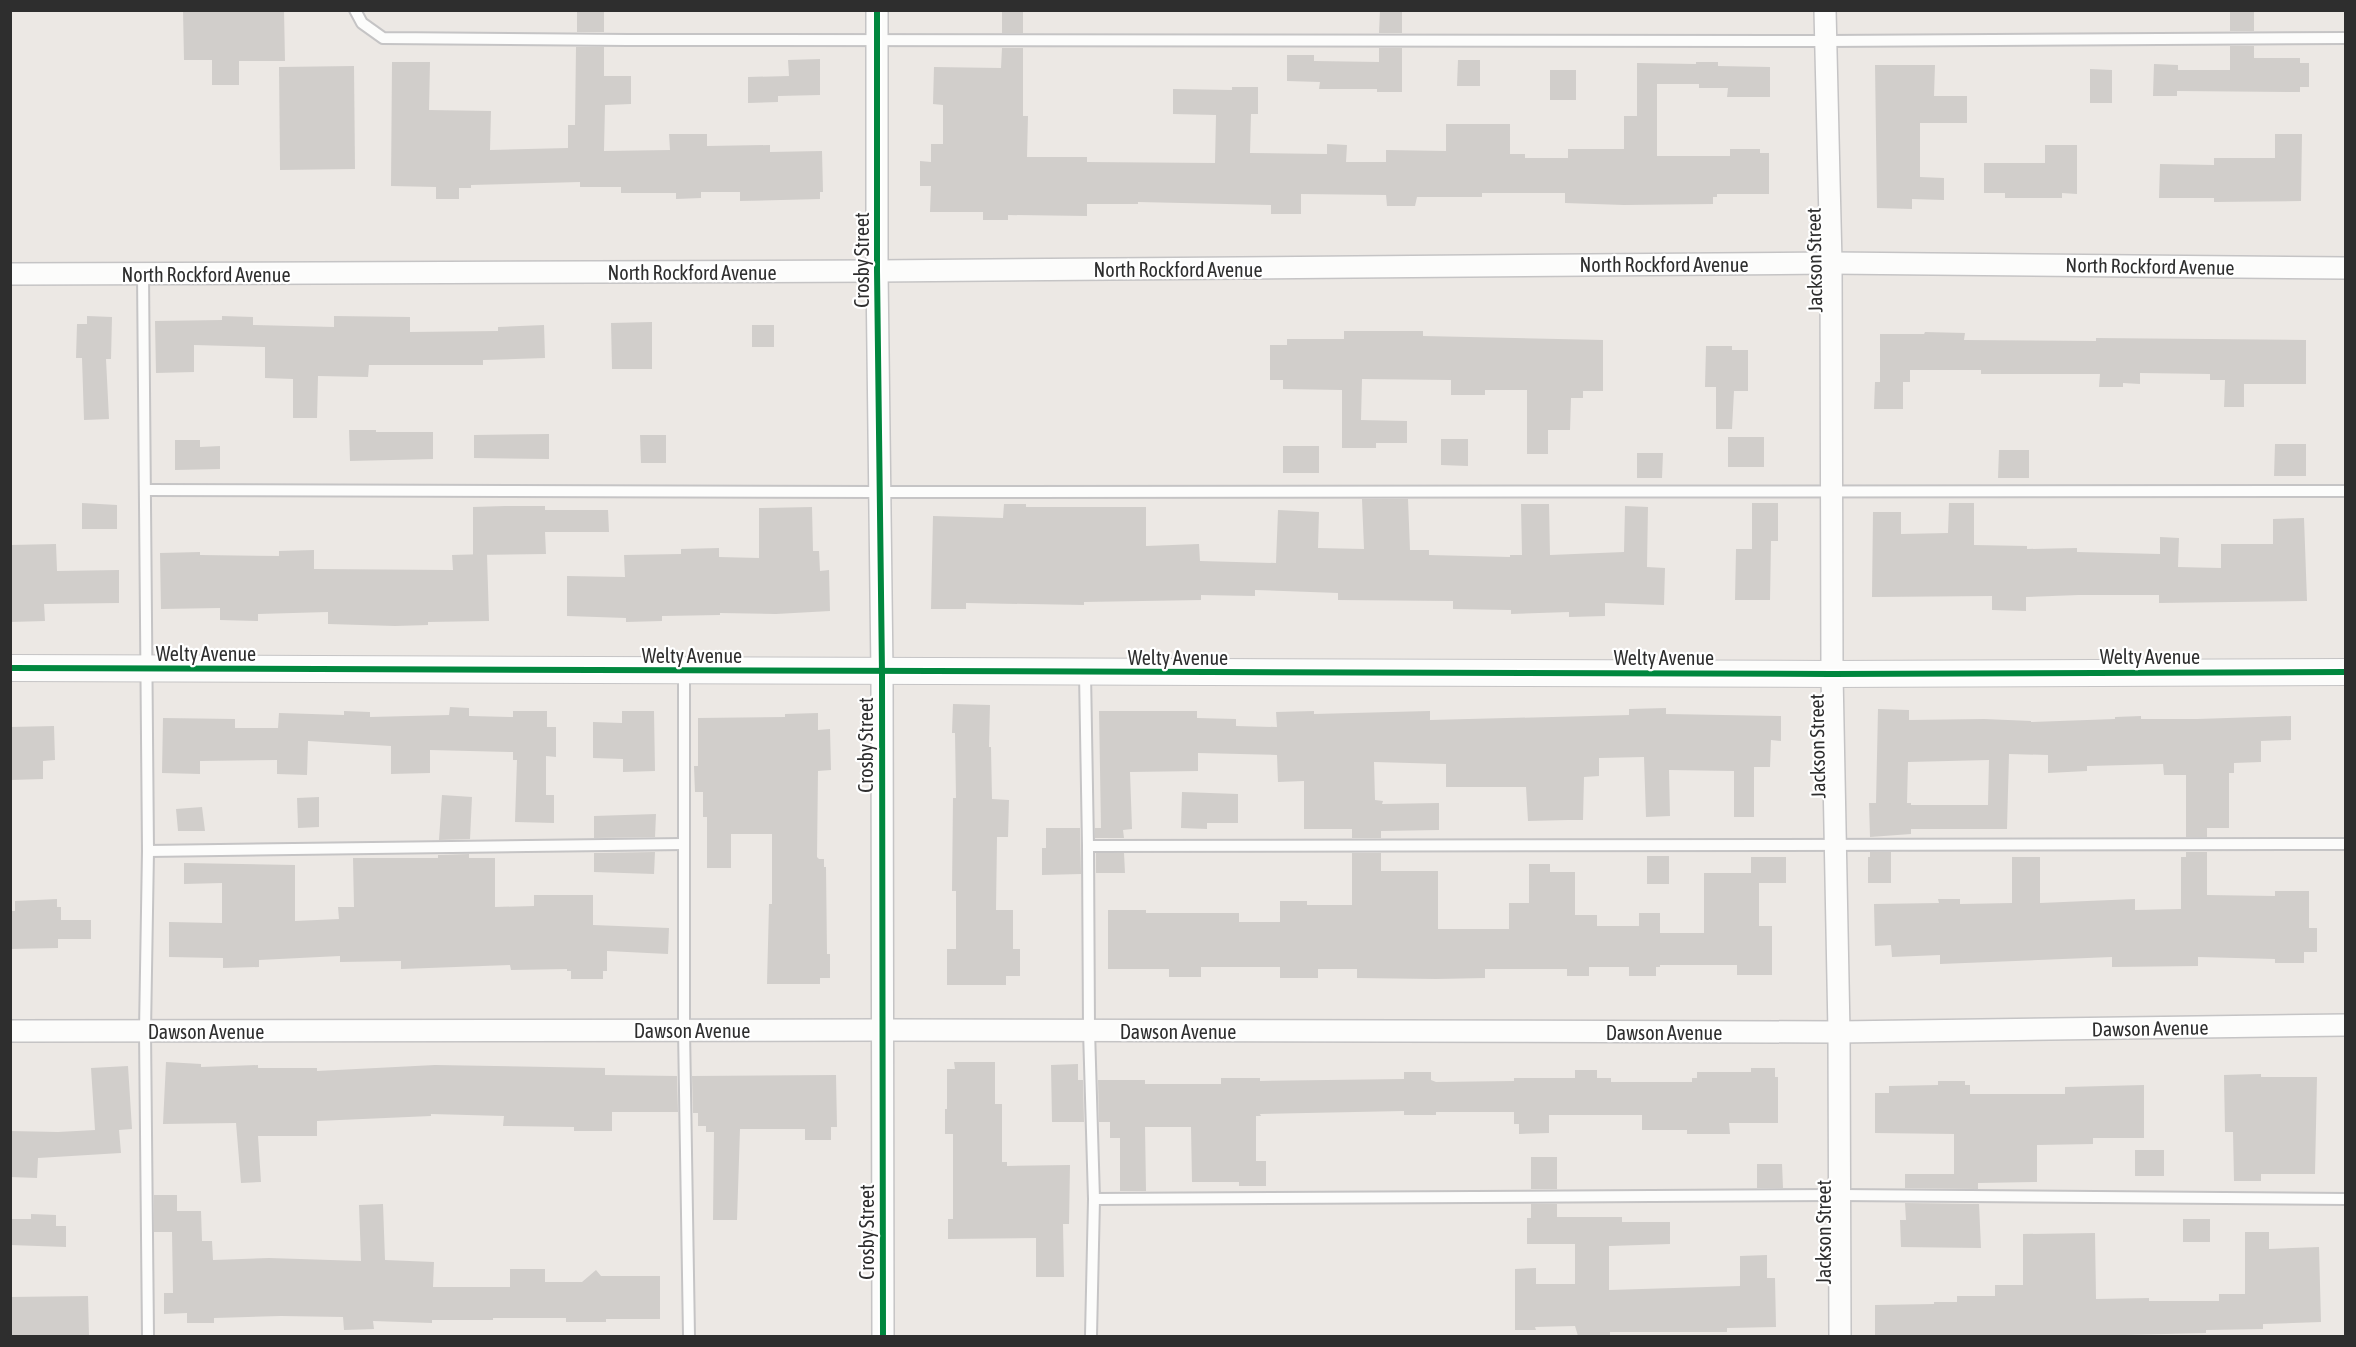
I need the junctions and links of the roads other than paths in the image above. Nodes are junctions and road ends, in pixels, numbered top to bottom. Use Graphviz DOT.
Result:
graph roads {
  1 [pos="355,10"];
  2 [pos="877,10"];
  3 [pos="1825,10"];
  4 [pos="2346,38"];
  5 [pos="877,41"];
  6 [pos="1826,41"];
  7 [pos="1831,263"];
  8 [pos="2346,268"];
  9 [pos="877,271"];
  10 [pos="10,274"];
  11 [pos="143,274"];
  12 [pos="145,490"];
  13 [pos="1832,491"];
  14 [pos="2346,491"];
  15 [pos="879,492"];
  16 [pos="10,668"];
  17 [pos="147,669"];
  18 [pos="684,672"];
  19 [pos="2346,672"];
  20 [pos="882,673"];
  21 [pos="1085,673"];
  22 [pos="1832,674"];
  23 [pos="684,844"];
  24 [pos="2346,844"];
  25 [pos="1835,845"];
  26 [pos="1088,846"];
  27 [pos="148,851"];
  28 [pos="2346,1025"];
  29 [pos="684,1030"];
  30 [pos="882,1030"];
  31 [pos="1089,1030"];
  32 [pos="10,1031"];
  33 [pos="145,1031"];
  34 [pos="1839,1032"];
  35 [pos="1839,1195"];
  36 [pos="1094,1199"];
  37 [pos="2346,1199"];
  38 [pos="148,1336"];
  39 [pos="689,1336"];
  40 [pos="883,1336"];
  41 [pos="1091,1336"];
  42 [pos="1840,1336"];
  1 -- 5 [label="lane"];
  2 -- 5 [label="street, Crosby Street"];
  3 -- 6 [label="street, Jackson Street"];
  4 -- 6 [label="lane"];
  5 -- 6 [label="lane"];
  5 -- 9 [label="street, Crosby Street"];
  6 -- 7 [label="street, Jackson Street"];
  7 -- 8 [label="street, North Rockford Avenue"];
  7 -- 9 [label="street, North Rockford Avenue"];
  7 -- 13 [label="street, Jackson Street"];
  9 -- 11 [label="street, North Rockford Avenue"];
  9 -- 15 [label="street, Crosby Street"];
  10 -- 11 [label="street, North Rockford Avenue"];
  11 -- 12 [label="lane"];
  12 -- 15 [label="lane"];
  12 -- 17 [label="lane"];
  13 -- 14 [label="lane"];
  13 -- 15 [label="lane"];
  13 -- 22 [label="street, Jackson Street"];
  15 -- 20 [label="street, Crosby Street"];
  16 -- 17 [label="street, Welty Avenue"];
  17 -- 18 [label="street, Welty Avenue"];
  17 -- 27 [label="lane"];
  18 -- 20 [label="street, Welty Avenue"];
  18 -- 23 [label="lane"];
  19 -- 22 [label="street, Welty Avenue"];
  20 -- 21 [label="street, Welty Avenue"];
  20 -- 30 [label="street, Crosby Street"];
  21 -- 22 [label="street, Welty Avenue"];
  21 -- 26 [label="lane"];
  22 -- 25 [label="street, Jackson Street"];
  23 -- 27 [label="lane"];
  23 -- 29 [label="lane"];
  24 -- 25 [label="lane"];
  25 -- 26 [label="lane"];
  25 -- 34 [label="street, Jackson Street"];
  26 -- 31 [label="lane"];
  27 -- 33 [label="lane"];
  28 -- 34 [label="street, Dawson Avenue"];
  29 -- 30 [label="street, Dawson Avenue"];
  29 -- 33 [label="street, Dawson Avenue"];
  29 -- 39 [label="lane"];
  30 -- 31 [label="street, Dawson Avenue"];
  30 -- 40 [label="street, Crosby Street"];
  31 -- 34 [label="street, Dawson Avenue"];
  31 -- 36 [label="lane"];
  32 -- 33 [label="street, Dawson Avenue"];
  33 -- 38 [label="lane"];
  34 -- 35 [label="street, Jackson Street"];
  35 -- 36 [label="lane"];
  35 -- 37 [label="lane"];
  35 -- 42 [label="street, Jackson Street"];
  36 -- 41 [label="lane"];
}
